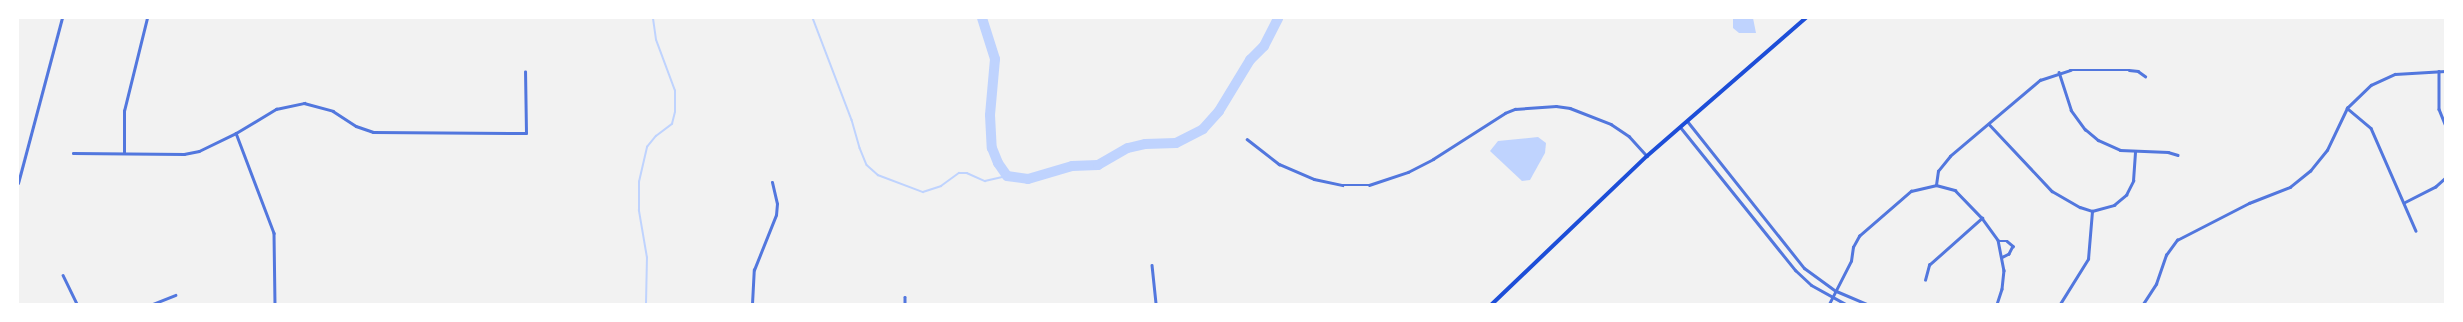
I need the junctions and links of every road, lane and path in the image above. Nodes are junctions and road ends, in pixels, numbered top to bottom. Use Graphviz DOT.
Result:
graph roads {
  1 [pos="62,18"];
  2 [pos="147,18"];
  3 [pos="1806,18"];
  4 [pos="2439,71"];
  5 [pos="2445,71"];
  6 [pos="525,72"];
  7 [pos="2059,72"];
  8 [pos="2146,76"];
  9 [pos="2347,108"];
  10 [pos="1687,120"];
  11 [pos="1989,124"];
  12 [pos="2445,124"];
  13 [pos="1680,127"];
  14 [pos="236,133"];
  15 [pos="1247,140"];
  16 [pos="2135,152"];
  17 [pos="73,153"];
  18 [pos="124,153"];
  19 [pos="2178,155"];
  20 [pos="1647,156"];
  21 [pos="2445,178"];
  22 [pos="18,183"];
  23 [pos="772,183"];
  24 [pos="1936,185"];
  25 [pos="2405,202"];
  26 [pos="2092,211"];
  27 [pos="1982,218"];
  28 [pos="2416,231"];
  29 [pos="1998,241"];
  30 [pos="2002,257"];
  31 [pos="1152,265"];
  32 [pos="63,275"];
  33 [pos="1925,280"];
  34 [pos="1836,291"];
  35 [pos="175,295"];
  36 [pos="905,297"];
  37 [pos="1832,298"];
  38 [pos="77,304"];
  39 [pos="153,304"];
  40 [pos="275,304"];
  41 [pos="752,304"];
  42 [pos="905,304"];
  43 [pos="1156,304"];
  44 [pos="1492,304"];
  45 [pos="1829,304"];
  46 [pos="1845,304"];
  47 [pos="1866,304"];
  48 [pos="1997,304"];
  49 [pos="2060,304"];
  50 [pos="2143,304"];
  1 -- 22 [label="street"];
  2 -- 18 [label="street"];
  3 -- 10 [label="main road"];
  4 -- 5 [label="street"];
  4 -- 9 [label="street"];
  4 -- 12 [label="street"];
  6 -- 14 [label="street"];
  7 -- 8 [label="street"];
  7 -- 11 [label="street"];
  7 -- 16 [label="street"];
  9 -- 25 [label="street"];
  9 -- 50 [label="street"];
  10 -- 13 [label="main road"];
  10 -- 34 [label="street"];
  11 -- 24 [label="street"];
  11 -- 26 [label="street"];
  13 -- 20 [label="main road"];
  13 -- 37 [label="street"];
  14 -- 18 [label="street"];
  14 -- 40 [label="street"];
  15 -- 20 [label="street"];
  16 -- 19 [label="street"];
  16 -- 26 [label="street"];
  17 -- 18 [label="street"];
  20 -- 44 [label="main road"];
  21 -- 25 [label="street"];
  23 -- 41 [label="street"];
  24 -- 27 [label="street"];
  24 -- 34 [label="street"];
  25 -- 28 [label="street"];
  26 -- 49 [label="street"];
  27 -- 29 [label="street"];
  27 -- 33 [label="street"];
  29 -- 30 [label="street"];
  29 -- 30 [label="street"];
  30 -- 48 [label="street"];
  31 -- 43 [label="street"];
  32 -- 38 [label="street"];
  34 -- 37 [label="street"];
  34 -- 47 [label="street"];
  35 -- 39 [label="street"];
  36 -- 42 [label="street"];
  37 -- 45 [label="street"];
  37 -- 46 [label="street"];
}
